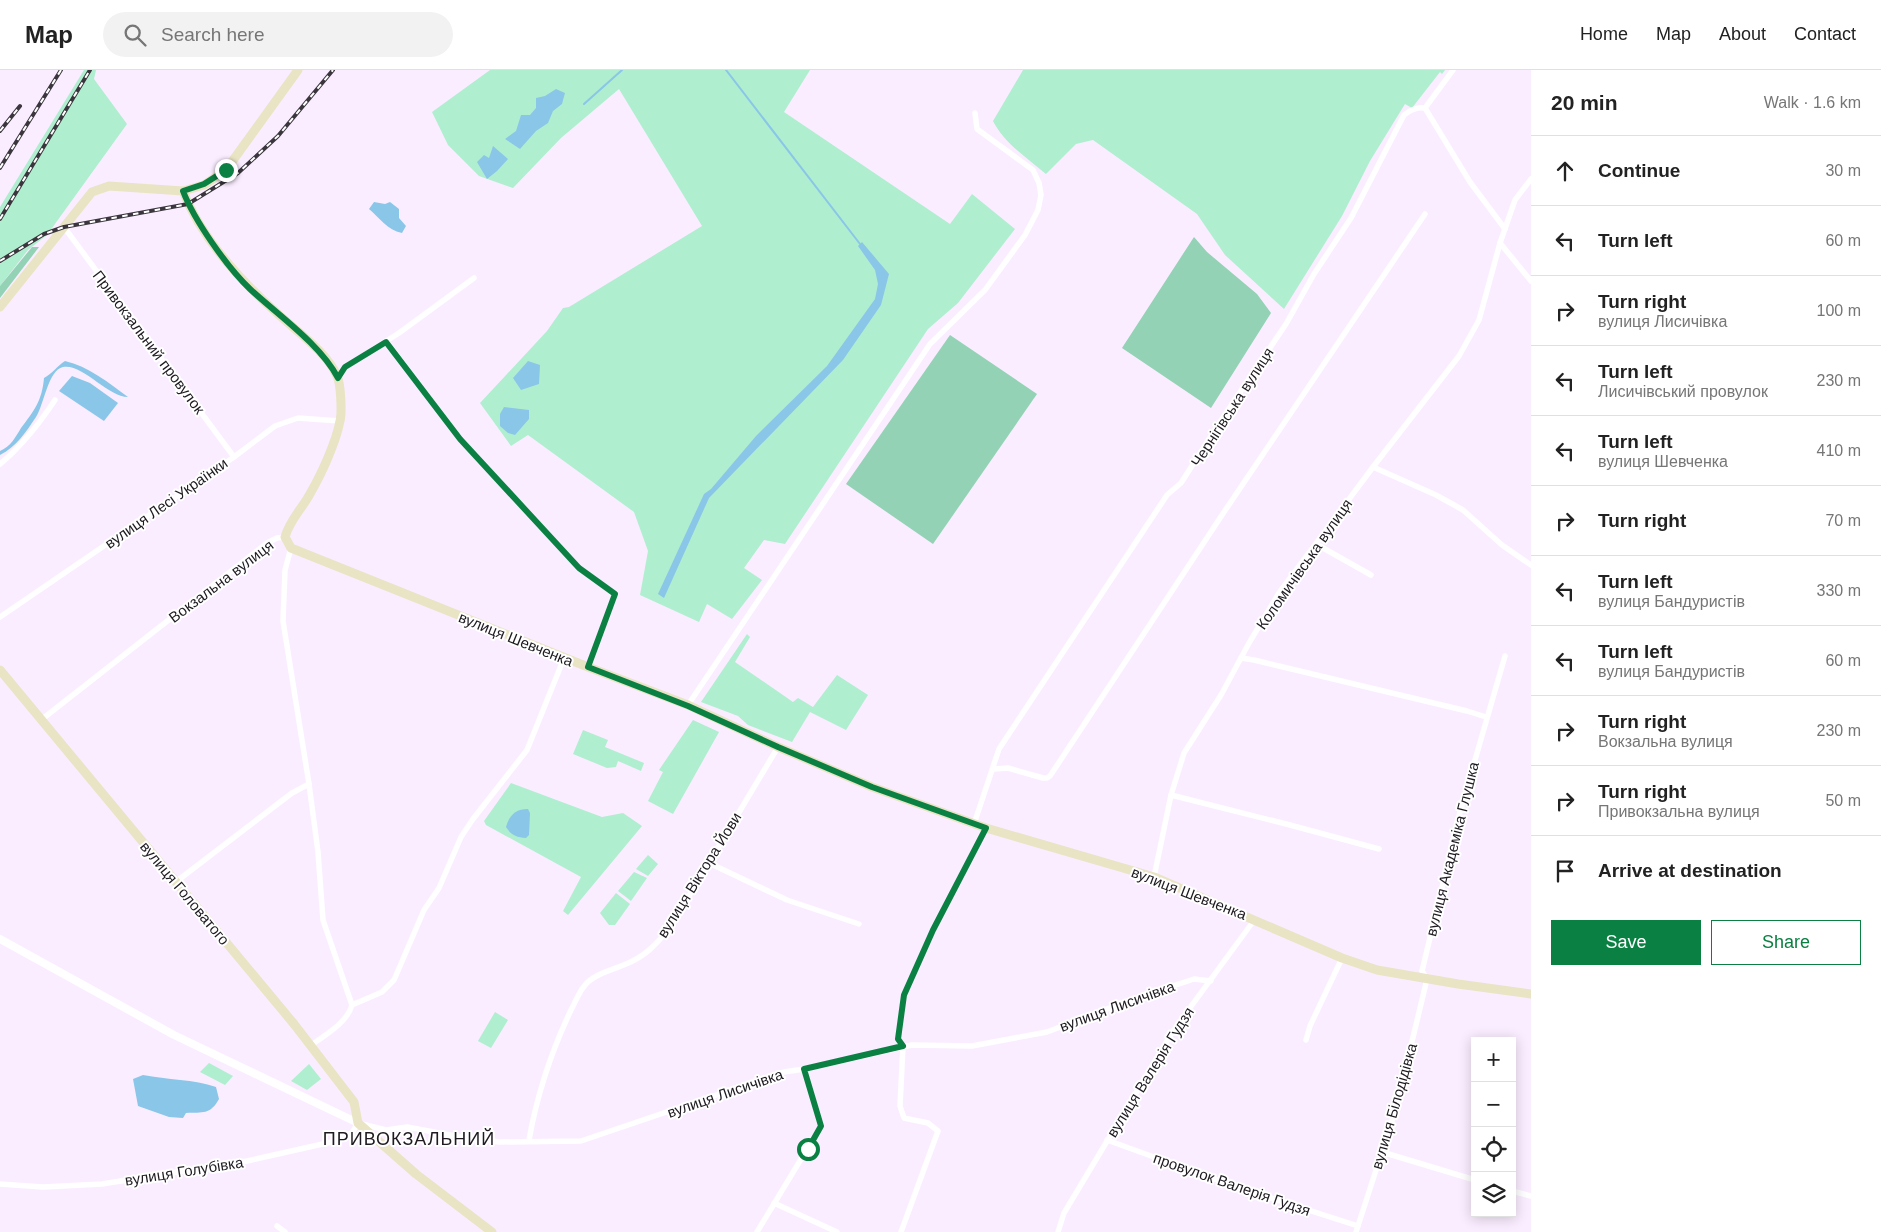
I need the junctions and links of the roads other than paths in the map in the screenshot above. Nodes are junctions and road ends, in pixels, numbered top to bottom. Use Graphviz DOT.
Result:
graph roads {
  1 [pos="298,70"];
  2 [pos="1453,70"];
  3 [pos="1425,108"];
  4 [pos="974,113"];
  5 [pos="1531,178"];
  6 [pos="183,191"];
  7 [pos="1425,214"];
  8 [pos="64,227"];
  9 [pos="1505,229"];
  10 [pos="1500,243"];
  11 [pos="474,278"];
  12 [pos="1531,281"];
  13 [pos="0,307"];
  14 [pos="386,342"];
  15 [pos="338,378"];
  16 [pos="55,400"];
  17 [pos="340,421"];
  18 [pos="234,456"];
  19 [pos="0,464"];
  20 [pos="1373,467"];
  21 [pos="285,537"];
  22 [pos="1316,544"];
  23 [pos="291,548"];
  24 [pos="1531,565"];
  25 [pos="1372,576"];
  26 [pos="0,617"];
  27 [pos="1505,656"];
  28 [pos="564,658"];
  29 [pos="1241,658"];
  30 [pos="588,667"];
  31 [pos="0,670"];
  32 [pos="688,706"];
  33 [pos="1486,717"];
  34 [pos="41,720"];
  35 [pos="778,747"];
  36 [pos="994,769"];
  37 [pos="309,784"];
  38 [pos="1170,795"];
  39 [pos="974,824"];
  40 [pos="986,828"];
  41 [pos="1379,849"];
  42 [pos="709,863"];
  43 [pos="1154,877"];
  44 [pos="177,881"];
  45 [pos="1255,919"];
  46 [pos="859,924"];
  47 [pos="0,939"];
  48 [pos="1342,958"];
  49 [pos="1427,979"];
  50 [pos="1211,981"];
  51 [pos="1531,994"];
  52 [pos="352,1005"];
  53 [pos="1306,1040"];
  54 [pos="310,1046"];
  55 [pos="903,1046"];
  56 [pos="804,1069"];
  57 [pos="358,1123"];
  58 [pos="530,1140"];
  59 [pos="1107,1140"];
  60 [pos="1382,1152"];
  61 [pos="1471,1179"];
  62 [pos="0,1184"];
  63 [pos="1516,1192"];
  64 [pos="1531,1196"];
  65 [pos="774,1203"];
  66 [pos="277,1226"];
  67 [pos="1357,1229"];
  68 [pos="285,1232"];
  69 [pos="492,1232"];
  70 [pos="757,1232"];
  71 [pos="837,1232"];
  72 [pos="901,1232"];
  73 [pos="1058,1232"];
  1 -- 6 [label="main road"];
  2 -- 3 [label="street"];
  3 -- 9 [label="street"];
  3 -- 36 [label="street, Чернігівська вулиця"];
  4 -- 32 [label="street"];
  5 -- 9 [label="street, Коломичівська вулиця"];
  6 -- 8 [label="main road"];
  6 -- 15 [label="main road"];
  7 -- 36 [label="street"];
  8 -- 13 [label="main road"];
  8 -- 18 [label="street, Привокзальний провулок"];
  9 -- 10 [label="street, Коломичівська вулиця"];
  10 -- 12 [label="street"];
  10 -- 20 [label="street, Коломичівська вулиця"];
  11 -- 14 [label="street"];
  14 -- 15 [label="street"];
  14 -- 30 [label="street"];
  15 -- 17 [label="main road, Вокзальна вулиця"];
  16 -- 19 [label="street"];
  17 -- 18 [label="street, вулиця Лесі Українки"];
  17 -- 21 [label="main road, Вокзальна вулиця"];
  18 -- 26 [label="street, вулиця Лесі Українки"];
  20 -- 22 [label="street, Коломичівська вулиця"];
  20 -- 24 [label="street"];
  21 -- 23 [label="main road"];
  21 -- 34 [label="street, Вокзальна вулиця"];
  22 -- 25 [label="street"];
  22 -- 29 [label="street, Коломичівська вулиця"];
  23 -- 28 [label="main road, вулиця Шевченка"];
  23 -- 37 [label="street"];
  27 -- 33 [label="street, вулиця Академіка Глушка"];
  28 -- 30 [label="main road, вулиця Шевченка"];
  28 -- 52 [label="street"];
  29 -- 33 [label="street"];
  29 -- 38 [label="street, Коломичівська вулиця"];
  30 -- 32 [label="main road, вулиця Шевченка"];
  31 -- 34 [label="main road, вулиця Головатого"];
  32 -- 35 [label="main road, вулиця Шевченка"];
  33 -- 49 [label="street, вулиця Академіка Глушка"];
  34 -- 44 [label="main road, вулиця Головатого"];
  35 -- 39 [label="main road, вулиця Шевченка"];
  35 -- 42 [label="street, вулиця Віктора Йови"];
  36 -- 39 [label="street"];
  37 -- 44 [label="street"];
  37 -- 52 [label="street"];
  38 -- 41 [label="street"];
  38 -- 43 [label="street, Коломичівська вулиця"];
  39 -- 40 [label="main road, вулиця Шевченка"];
  40 -- 43 [label="main road, вулиця Шевченка"];
  40 -- 55 [label="street"];
  42 -- 46 [label="street"];
  42 -- 58 [label="street, вулиця Віктора Йови"];
  43 -- 45 [label="main road, вулиця Шевченка"];
  44 -- 54 [label="main road, вулиця Головатого"];
  45 -- 48 [label="main road, вулиця Шевченка"];
  45 -- 50 [label="street, вулиця Валерія Гудзя"];
  47 -- 57 [label="street"];
  48 -- 49 [label="main road, вулиця Шевченка"];
  48 -- 53 [label="street"];
  49 -- 51 [label="main road, вулиця Шевченка"];
  49 -- 60 [label="street, вулиця Білодідівка"];
  50 -- 55 [label="street, вулиця Лисичівка"];
  50 -- 59 [label="street, вулиця Валерія Гудзя"];
  52 -- 54 [label="street"];
  54 -- 57 [label="main road, вулиця Головатого"];
  55 -- 56 [label="street, вулиця Лисичівка"];
  55 -- 72 [label="street"];
  56 -- 58 [label="street, вулиця Лисичівка"];
  56 -- 65 [label="street"];
  57 -- 58 [label="street, вулиця Лисичівка"];
  57 -- 62 [label="street, вулиця Голубівка"];
  57 -- 69 [label="main road"];
  59 -- 67 [label="street, провулок Валерія Гудзя"];
  59 -- 73 [label="street, вулиця Валерія Гудзя"];
  60 -- 61 [label="street"];
  60 -- 67 [label="street, вулиця Білодідівка"];
  63 -- 64 [label="street"];
  65 -- 70 [label="street"];
  65 -- 71 [label="street"];
  66 -- 68 [label="street"];
}
